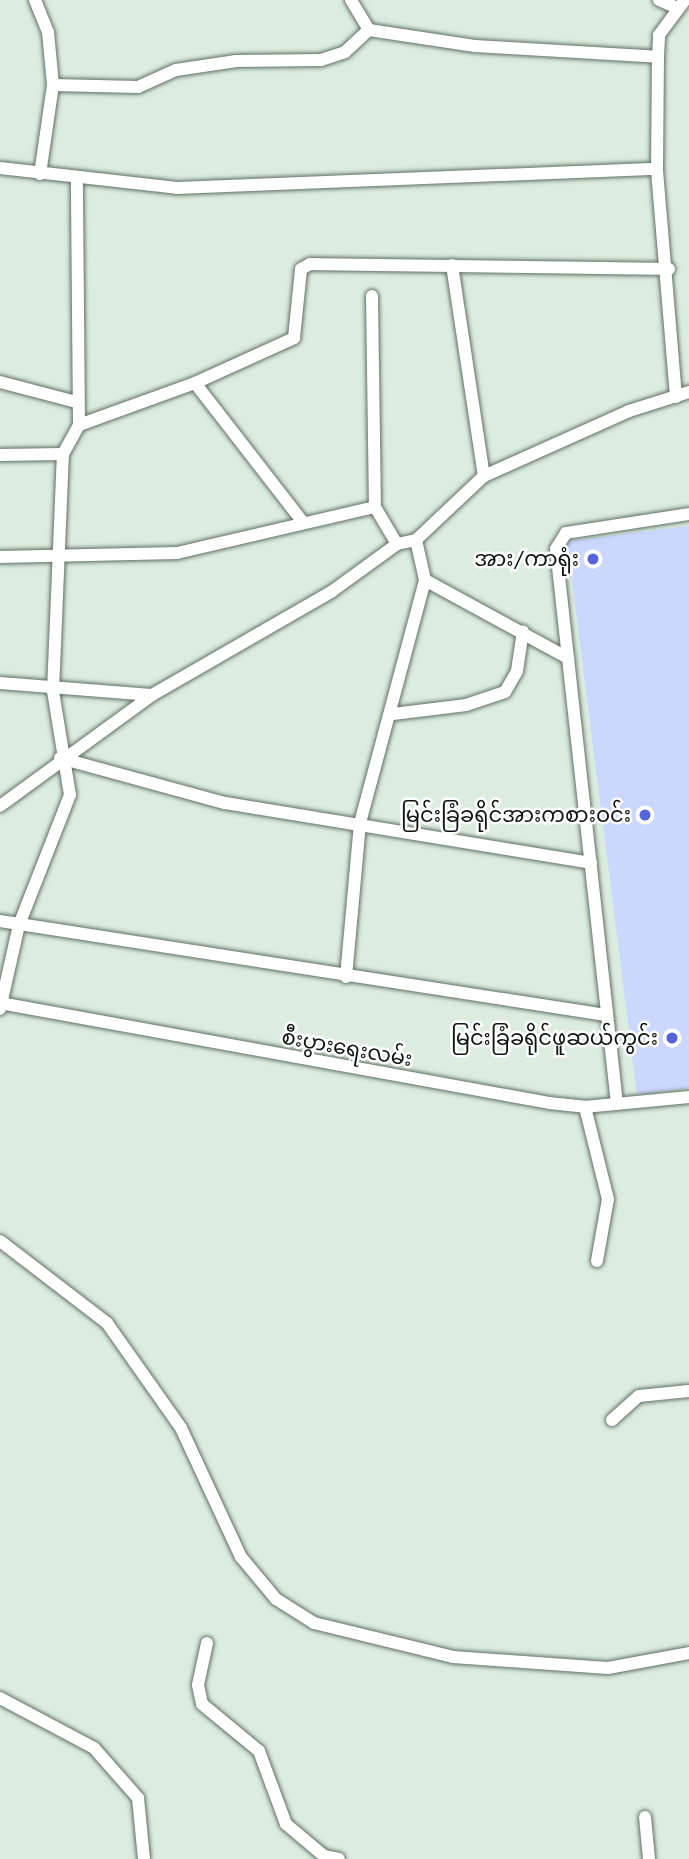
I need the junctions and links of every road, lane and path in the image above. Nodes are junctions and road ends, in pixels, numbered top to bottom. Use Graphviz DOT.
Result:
graph roads {
  1 [pos="35,0"];
  2 [pos="351,0"];
  3 [pos="659,0"];
  4 [pos="681,4"];
  5 [pos="369,30"];
  6 [pos="658,57"];
  7 [pos="53,85"];
  8 [pos="0,168"];
  9 [pos="657,169"];
  10 [pos="40,174"];
  11 [pos="77,179"];
  12 [pos="452,265"];
  13 [pos="668,269"];
  14 [pos="372,296"];
  15 [pos="0,382"];
  16 [pos="195,383"];
  17 [pos="683,394"];
  18 [pos="76,402"];
  19 [pos="79,425"];
  20 [pos="63,454"];
  21 [pos="0,455"];
  22 [pos="484,476"];
  23 [pos="375,507"];
  24 [pos="689,514"];
  25 [pos="303,523"];
  26 [pos="416,540"];
  27 [pos="397,544"];
  28 [pos="61,556"];
  29 [pos="0,557"];
  30 [pos="425,580"];
  31 [pos="523,631"];
  32 [pos="568,658"];
  33 [pos="0,683"];
  34 [pos="53,691"];
  35 [pos="152,695"];
  36 [pos="393,714"];
  37 [pos="60,758"];
  38 [pos="0,806"];
  39 [pos="360,823"];
  40 [pos="591,863"];
  41 [pos="0,921"];
  42 [pos="19,925"];
  43 [pos="346,977"];
  44 [pos="1,1005"];
  45 [pos="606,1014"];
  46 [pos="689,1097"];
  47 [pos="617,1104"];
  48 [pos="585,1107"];
  49 [pos="0,1241"];
  50 [pos="597,1261"];
  51 [pos="689,1391"];
  52 [pos="612,1420"];
  53 [pos="207,1643"];
  54 [pos="689,1653"];
  55 [pos="0,1698"];
  56 [pos="645,1817"];
  57 [pos="144,1859"];
  58 [pos="339,1859"];
  59 [pos="649,1859"];
  1 -- 7 [label="street"];
  2 -- 5 [label="street"];
  3 -- 4 [label="street"];
  4 -- 6 [label="street"];
  5 -- 6 [label="street"];
  5 -- 7 [label="street"];
  6 -- 9 [label="street"];
  7 -- 10 [label="street"];
  8 -- 10 [label="street"];
  9 -- 11 [label="street"];
  9 -- 13 [label="street"];
  10 -- 11 [label="street"];
  11 -- 18 [label="street"];
  12 -- 13 [label="street"];
  12 -- 16 [label="street"];
  12 -- 22 [label="street"];
  13 -- 17 [label="street"];
  14 -- 23 [label="street"];
  15 -- 18 [label="street"];
  16 -- 19 [label="street"];
  16 -- 25 [label="street"];
  17 -- 22 [label="street"];
  18 -- 19 [label="street"];
  19 -- 20 [label="street"];
  20 -- 21 [label="street"];
  20 -- 28 [label="street"];
  22 -- 26 [label="street"];
  23 -- 25 [label="street"];
  23 -- 27 [label="street"];
  24 -- 32 [label="street"];
  25 -- 28 [label="street"];
  26 -- 27 [label="street"];
  26 -- 30 [label="street"];
  27 -- 35 [label="street"];
  28 -- 29 [label="street"];
  28 -- 34 [label="street"];
  30 -- 31 [label="street"];
  30 -- 36 [label="street"];
  31 -- 32 [label="street"];
  31 -- 36 [label="street"];
  32 -- 40 [label="street"];
  33 -- 34 [label="street"];
  34 -- 35 [label="street"];
  34 -- 37 [label="street"];
  35 -- 37 [label="street"];
  36 -- 39 [label="street"];
  37 -- 38 [label="street"];
  37 -- 39 [label="street"];
  37 -- 42 [label="street"];
  39 -- 40 [label="street"];
  39 -- 43 [label="street"];
  40 -- 45 [label="street"];
  41 -- 42 [label="street"];
  42 -- 43 [label="street"];
  42 -- 44 [label="street"];
  43 -- 45 [label="street"];
  44 -- 48 [label="street, စီးပွားရေးလမ်း"];
  45 -- 47 [label="street"];
  46 -- 47 [label="street, စီးပွားရေးလမ်း"];
  47 -- 48 [label="street, စီးပွားရေးလမ်း"];
  48 -- 50 [label="street"];
  49 -- 54 [label="street"];
  51 -- 52 [label="street"];
  53 -- 58 [label="street"];
  55 -- 57 [label="street"];
  56 -- 59 [label="street"];
}
